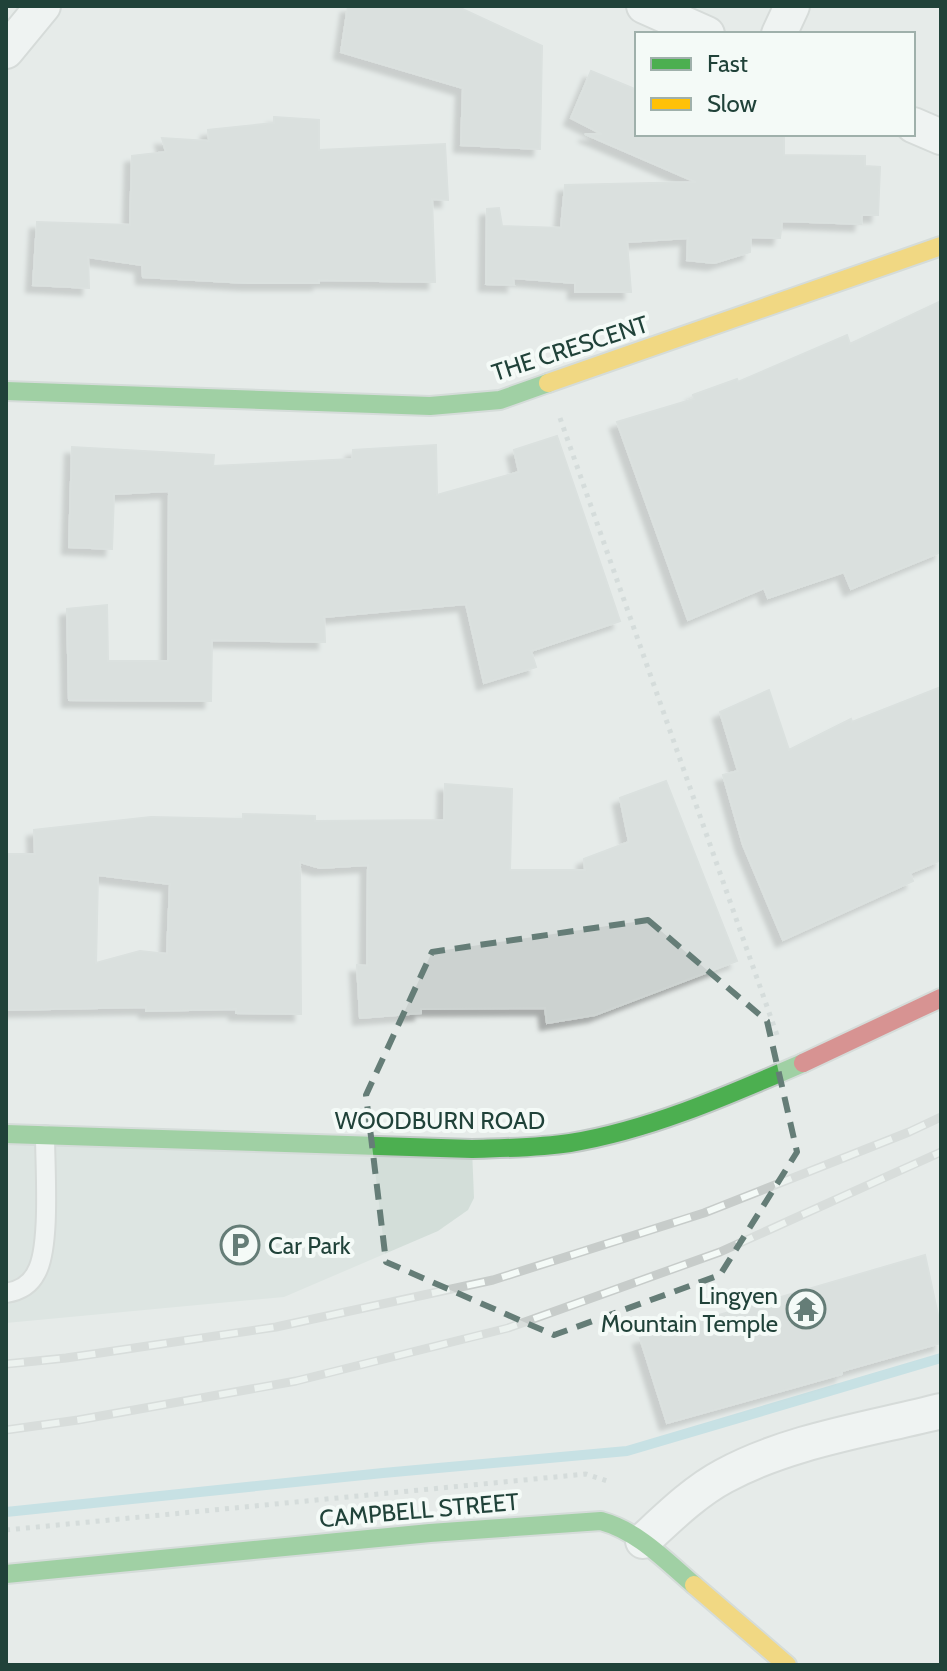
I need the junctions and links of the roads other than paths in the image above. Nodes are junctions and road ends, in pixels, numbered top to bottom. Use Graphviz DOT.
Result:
graph roads {
  1 [pos="43,6"];
  2 [pos="644,6"];
  3 [pos="792,6"];
  4 [pos="702,32"];
  5 [pos="780,32"];
  6 [pos="6,51"];
  7 [pos="915,126"];
  8 [pos="941,137"];
  9 [pos="941,246"];
  10 [pos="6,391"];
  11 [pos="941,998"];
  12 [pos="6,1134"];
  13 [pos="45,1135"];
  14 [pos="6,1293"];
  15 [pos="941,1411"];
  16 [pos="643,1541"];
  17 [pos="6,1574"];
  18 [pos="787,1665"];
  1 -- 6 [label="street"];
  2 -- 4 [label="street"];
  3 -- 5 [label="street"];
  7 -- 8 [label="street"];
  9 -- 10 [label="street, THE CRESCENT"];
  11 -- 13 [label="street, WOODBURN ROAD"];
  12 -- 13 [label="street, WOODBURN ROAD"];
  13 -- 14 [label="lane"];
  15 -- 16 [label="street"];
  16 -- 17 [label="street, CAMPBELL STREET"];
  16 -- 18 [label="street, CAMPBELL STREET"];
}
